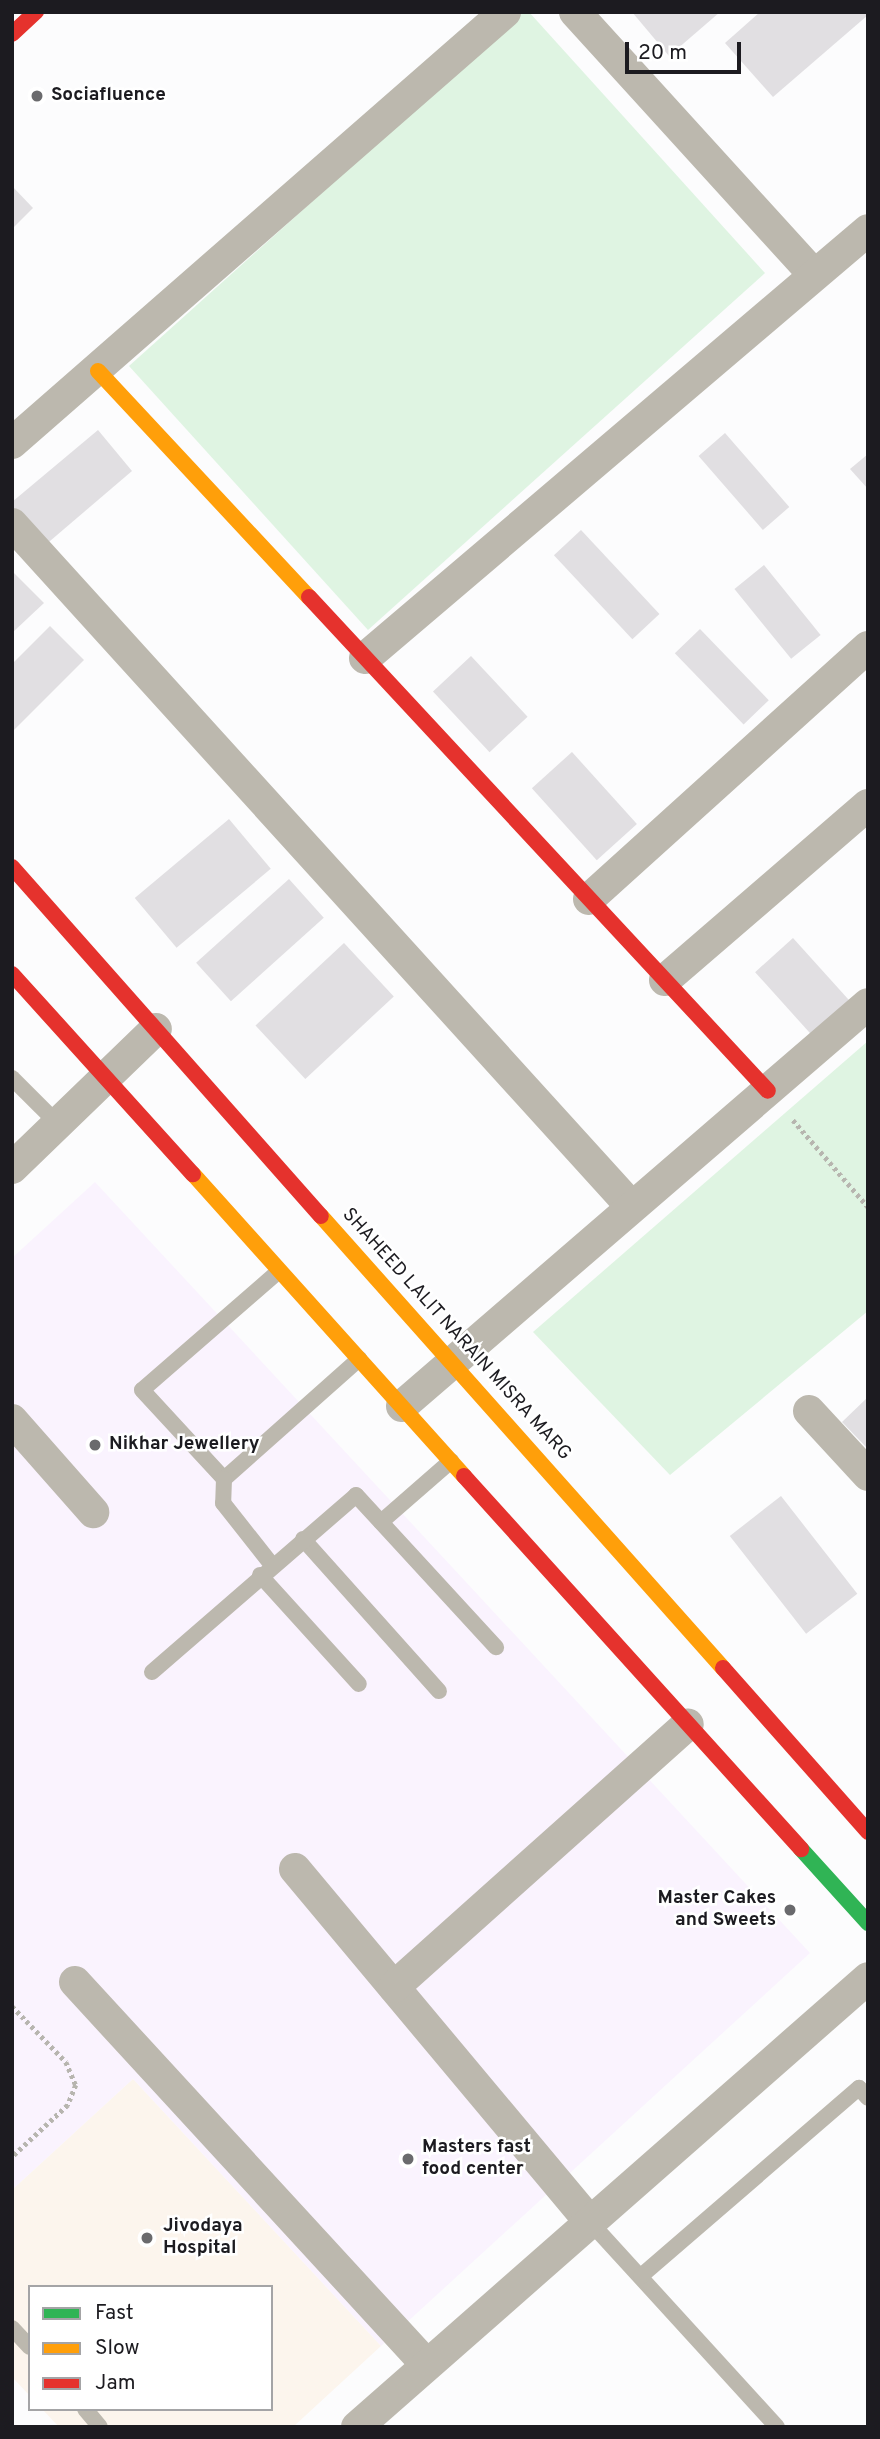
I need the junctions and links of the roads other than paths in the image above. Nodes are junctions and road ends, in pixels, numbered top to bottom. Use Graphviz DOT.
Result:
graph roads {
  1 [pos="36,12"];
  2 [pos="505,12"];
  3 [pos="575,12"];
  4 [pos="12,34"];
  5 [pos="868,230"];
  6 [pos="814,275"];
  7 [pos="98,371"];
  8 [pos="12,443"];
  9 [pos="12,524"];
  10 [pos="868,647"];
  11 [pos="366,658"];
  12 [pos="868,805"];
  13 [pos="12,867"];
  14 [pos="589,899"];
  15 [pos="665,980"];
  16 [pos="15,983"];
  17 [pos="868,1004"];
  18 [pos="156,1029"];
  19 [pos="12,1078"];
  20 [pos="106,1078"];
  21 [pos="768,1090"];
  22 [pos="58,1124"];
  23 [pos="12,1168"];
  24 [pos="632,1208"];
  25 [pos="279,1271"];
  26 [pos="359,1359"];
  27 [pos="452,1363"];
  28 [pos="402,1406"];
  29 [pos="809,1411"];
  30 [pos="12,1420"];
  31 [pos="451,1461"];
  32 [pos="868,1475"];
  33 [pos="224,1479"];
  34 [pos="93,1512"];
  35 [pos="381,1522"];
  36 [pos="303,1539"];
  37 [pos="266,1570"];
  38 [pos="496,1647"];
  39 [pos="152,1672"];
  40 [pos="359,1684"];
  41 [pos="439,1691"];
  42 [pos="688,1724"];
  43 [pos="868,1832"];
  44 [pos="295,1869"];
  45 [pos="868,1923"];
  46 [pos="868,1978"];
  47 [pos="75,1982"];
  48 [pos="394,1987"];
  49 [pos="868,2098"];
  50 [pos="590,2222"];
  51 [pos="640,2276"];
  52 [pos="12,2328"];
  53 [pos="28,2345"];
  54 [pos="428,2365"];
  55 [pos="87,2411"];
  56 [pos="100,2427"];
  57 [pos="357,2427"];
  58 [pos="776,2427"];
  1 -- 4 [label="street"];
  2 -- 7 [label="street"];
  3 -- 6 [label="street"];
  5 -- 6 [label="street"];
  6 -- 11 [label="street"];
  7 -- 8 [label="street"];
  7 -- 11 [label="street"];
  9 -- 24 [label="street"];
  10 -- 14 [label="street"];
  11 -- 14 [label="street"];
  12 -- 15 [label="street"];
  13 -- 18 [label="street, SHAHEED LALIT NARAIN MISRA MARG"];
  14 -- 15 [label="street"];
  15 -- 21 [label="street"];
  16 -- 20 [label="street"];
  17 -- 21 [label="street"];
  18 -- 20 [label="street"];
  18 -- 27 [label="street, SHAHEED LALIT NARAIN MISRA MARG"];
  19 -- 22 [label="lane"];
  20 -- 22 [label="street"];
  20 -- 25 [label="street"];
  21 -- 24 [label="street"];
  22 -- 23 [label="street"];
  24 -- 27 [label="street"];
  25 -- 26 [label="street"];
  25 -- 33 [label="lane"];
  26 -- 28 [label="street"];
  26 -- 33 [label="lane"];
  27 -- 28 [label="street"];
  27 -- 43 [label="street, SHAHEED LALIT NARAIN MISRA MARG"];
  28 -- 31 [label="street"];
  29 -- 32 [label="street"];
  30 -- 34 [label="street"];
  31 -- 35 [label="lane"];
  31 -- 42 [label="street"];
  33 -- 37 [label="lane"];
  35 -- 36 [label="lane"];
  35 -- 38 [label="lane"];
  36 -- 37 [label="lane"];
  36 -- 41 [label="lane"];
  37 -- 39 [label="lane"];
  37 -- 40 [label="lane"];
  42 -- 45 [label="street"];
  42 -- 48 [label="street"];
  44 -- 48 [label="street"];
  46 -- 50 [label="street"];
  47 -- 54 [label="street"];
  48 -- 50 [label="street"];
  49 -- 51 [label="lane"];
  50 -- 51 [label="lane"];
  50 -- 54 [label="street"];
  51 -- 58 [label="lane"];
  52 -- 53 [label="lane"];
  54 -- 57 [label="street"];
  55 -- 56 [label="lane"];
}
